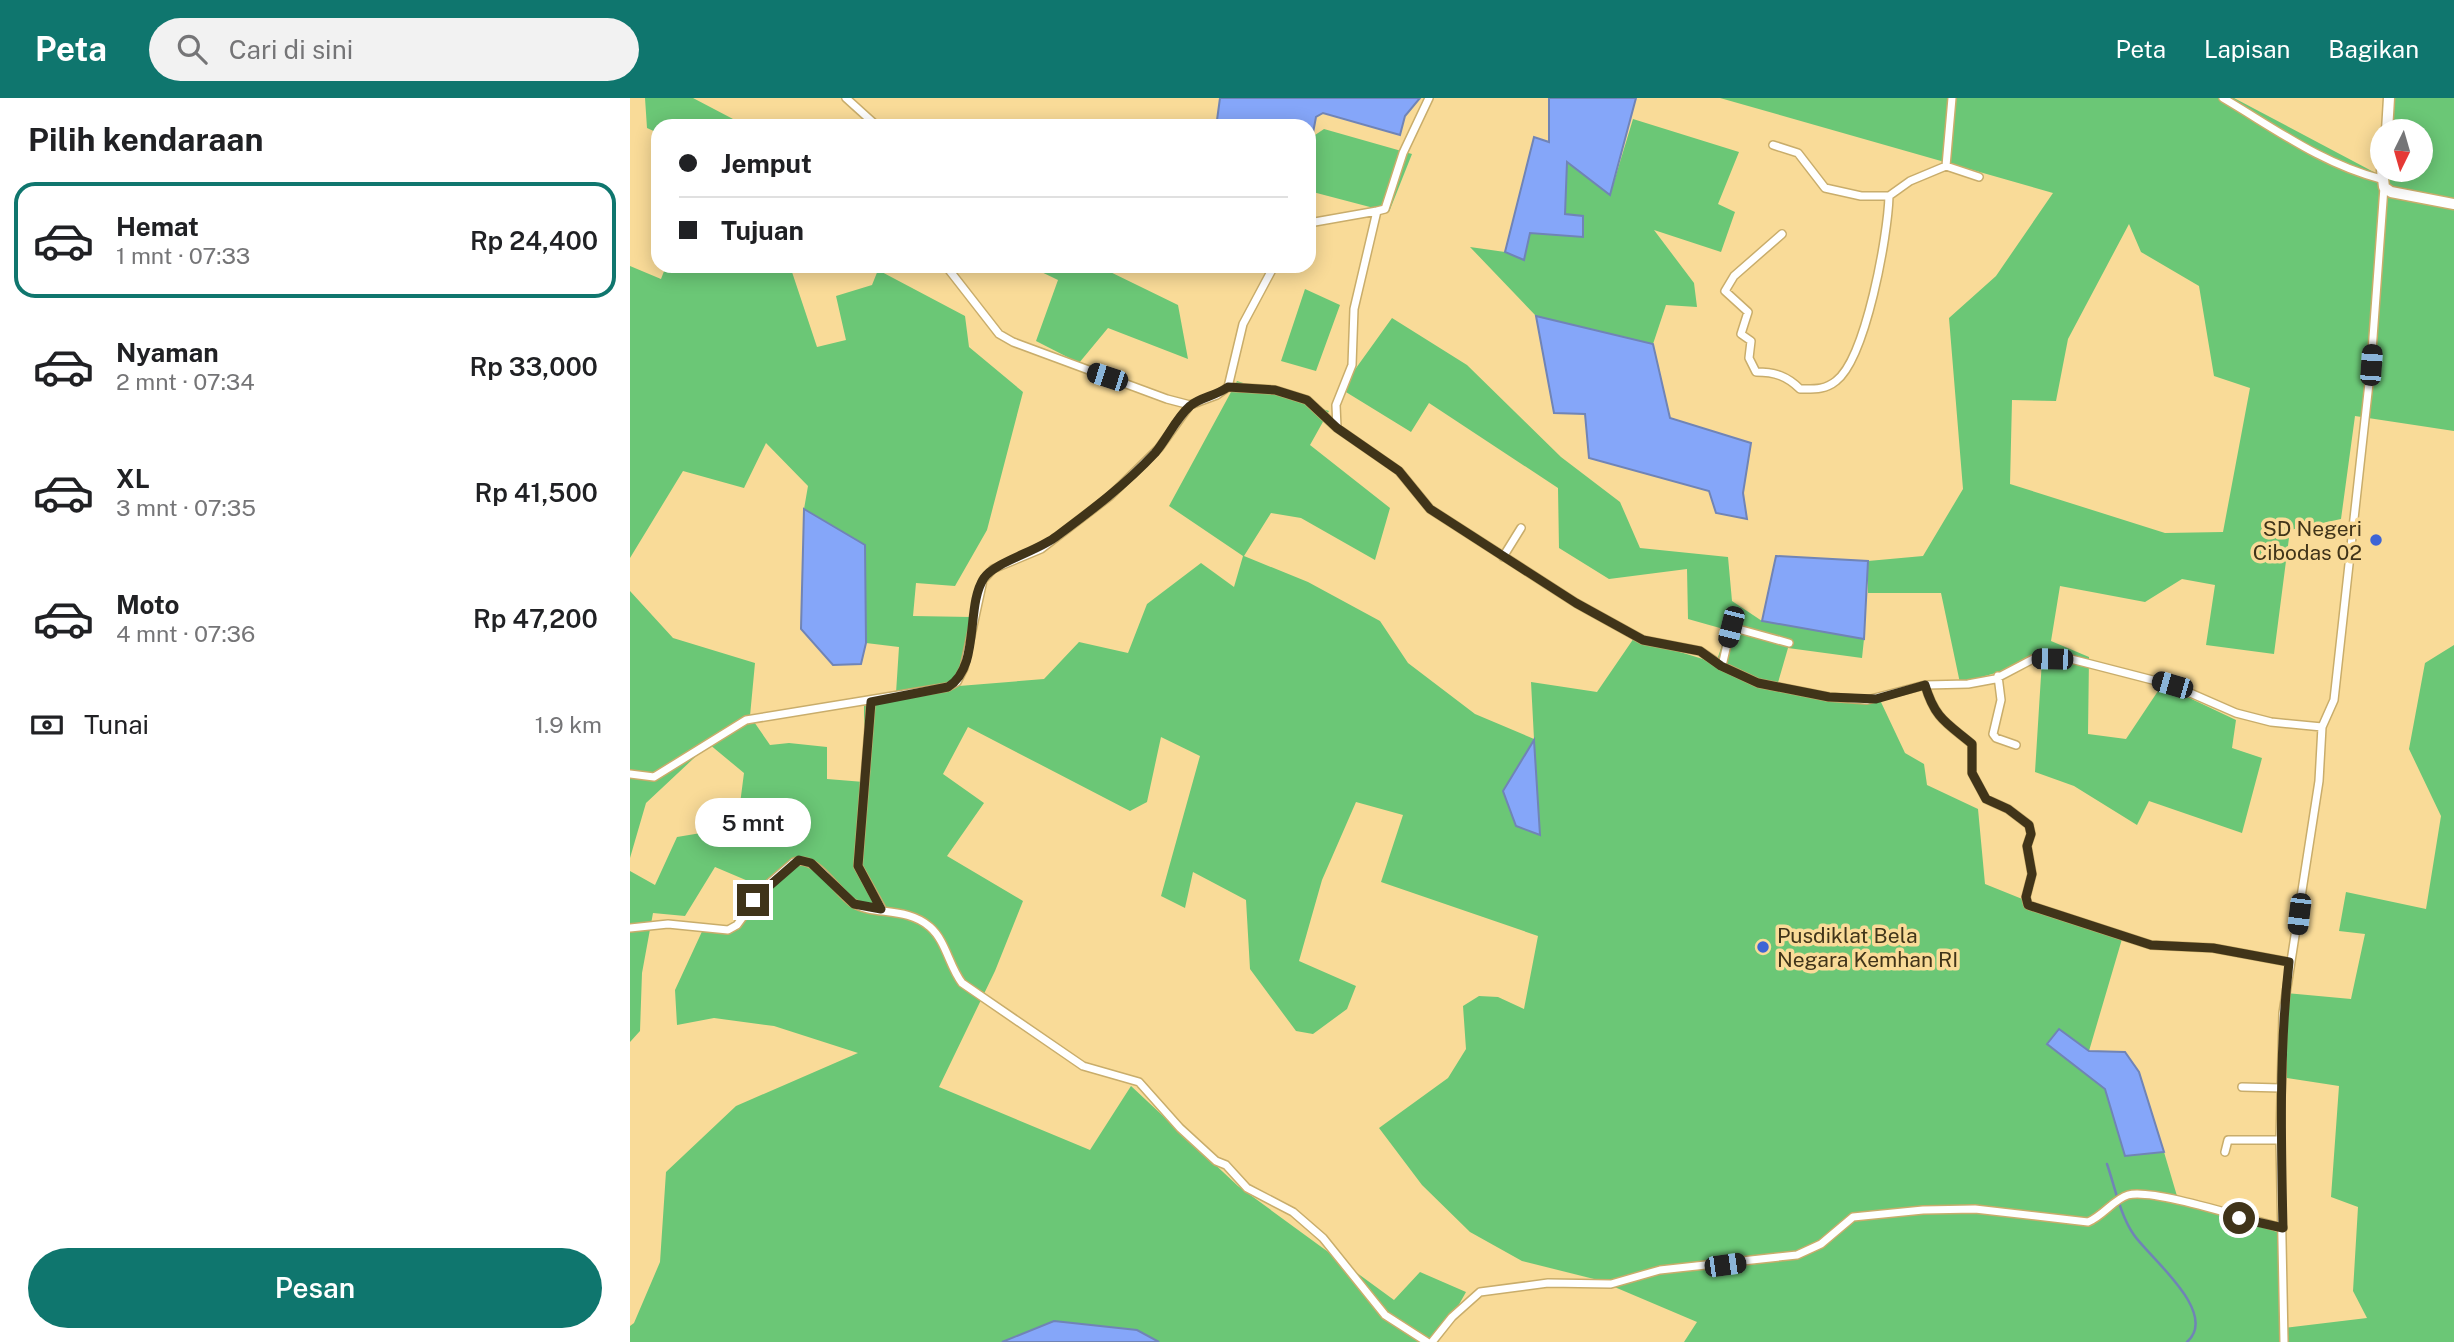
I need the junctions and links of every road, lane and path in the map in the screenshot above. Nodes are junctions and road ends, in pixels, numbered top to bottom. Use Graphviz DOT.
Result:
graph roads {
  1 [pos="846,98"];
  2 [pos="1429,98"];
  3 [pos="1952,98"];
  4 [pos="2222,98"];
  5 [pos="2389,98"];
  6 [pos="869,119"];
  7 [pos="2388,119"];
  8 [pos="1773,145"];
  9 [pos="1946,166"];
  10 [pos="2370,176"];
  11 [pos="1979,177"];
  12 [pos="2382,182"];
  13 [pos="2384,182"];
  14 [pos="1889,196"];
  15 [pos="2454,204"];
  16 [pos="1377,211"];
  17 [pos="1316,222"];
  18 [pos="1783,234"];
  19 [pos="952,273"];
  20 [pos="1270,273"];
  21 [pos="1228,387"];
  22 [pos="1191,405"];
  23 [pos="1337,428"];
  24 [pos="1521,528"];
  25 [pos="1503,557"];
  26 [pos="1789,643"];
  27 [pos="1721,666"];
  28 [pos="1998,676"];
  29 [pos="1925,685"];
  30 [pos="871,702"];
  31 [pos="2322,727"];
  32 [pos="2016,745"];
  33 [pos="630,774"];
  34 [pos="881,909"];
  35 [pos="630,928"];
  36 [pos="2289,962"];
  37 [pos="2242,1087"];
  38 [pos="2281,1088"];
  39 [pos="2280,1140"];
  40 [pos="2225,1152"];
  41 [pos="2283,1228"];
  42 [pos="1429,1342"];
  43 [pos="2284,1342"];
  1 -- 6 [label="street"];
  2 -- 16 [label="street"];
  3 -- 9 [label="street"];
  4 -- 10 [label="street"];
  5 -- 7 [label="main road"];
  8 -- 14 [label="street"];
  9 -- 11 [label="street"];
  9 -- 14 [label="street"];
  12 -- 31 [label="street"];
  13 -- 15 [label="main road"];
  14 -- 18 [label="street"];
  16 -- 17 [label="street"];
  16 -- 23 [label="street"];
  19 -- 22 [label="street"];
  20 -- 21 [label="street"];
  21 -- 22 [label="street"];
  21 -- 23 [label="street"];
  22 -- 30 [label="street"];
  23 -- 25 [label="street"];
  24 -- 25 [label="street"];
  25 -- 27 [label="street"];
  26 -- 27 [label="street"];
  27 -- 29 [label="street"];
  28 -- 29 [label="street"];
  28 -- 31 [label="street"];
  28 -- 32 [label="street"];
  29 -- 36 [label="street"];
  30 -- 33 [label="street"];
  30 -- 34 [label="street"];
  31 -- 36 [label="street"];
  34 -- 35 [label="street"];
  34 -- 42 [label="street"];
  36 -- 38 [label="street"];
  37 -- 38 [label="street"];
  38 -- 39 [label="street"];
  39 -- 40 [label="street"];
  39 -- 41 [label="street"];
  41 -- 42 [label="street"];
  41 -- 43 [label="street"];
}
